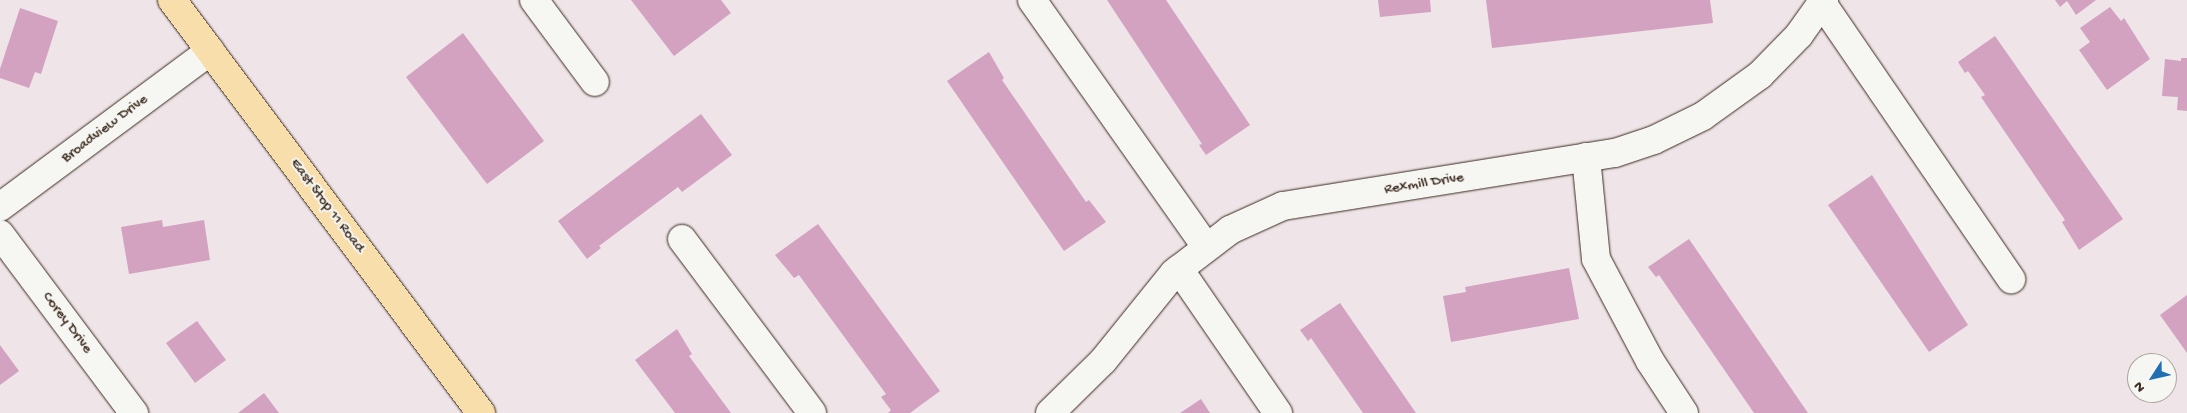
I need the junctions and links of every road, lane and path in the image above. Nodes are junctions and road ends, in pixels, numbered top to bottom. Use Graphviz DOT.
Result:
graph roads {
  1 [pos="172,0"];
  2 [pos="534,0"];
  3 [pos="1032,0"];
  4 [pos="1823,1"];
  5 [pos="210,51"];
  6 [pos="595,82"];
  7 [pos="1586,157"];
  8 [pos="0,207"];
  9 [pos="0,234"];
  10 [pos="682,239"];
  11 [pos="1206,248"];
  12 [pos="1179,269"];
  13 [pos="2011,279"];
  14 [pos="134,413"];
  15 [pos="481,413"];
  16 [pos="812,413"];
  17 [pos="1050,413"];
  18 [pos="1278,413"];
  19 [pos="1684,413"];
  1 -- 5 [label="main road, East Stop 11 Road"];
  2 -- 6 [label="street"];
  3 -- 11 [label="street"];
  4 -- 7 [label="street, Rexmill Drive"];
  4 -- 13 [label="street"];
  5 -- 8 [label="street, Broadview Drive"];
  5 -- 15 [label="main road, East Stop 11 Road"];
  7 -- 11 [label="street, Rexmill Drive"];
  7 -- 19 [label="street"];
  9 -- 14 [label="street, Corey Drive"];
  10 -- 16 [label="street"];
  11 -- 12 [label="street, Rexmill Drive"];
  12 -- 17 [label="street, Rexmill Drive"];
  12 -- 18 [label="street"];
}
